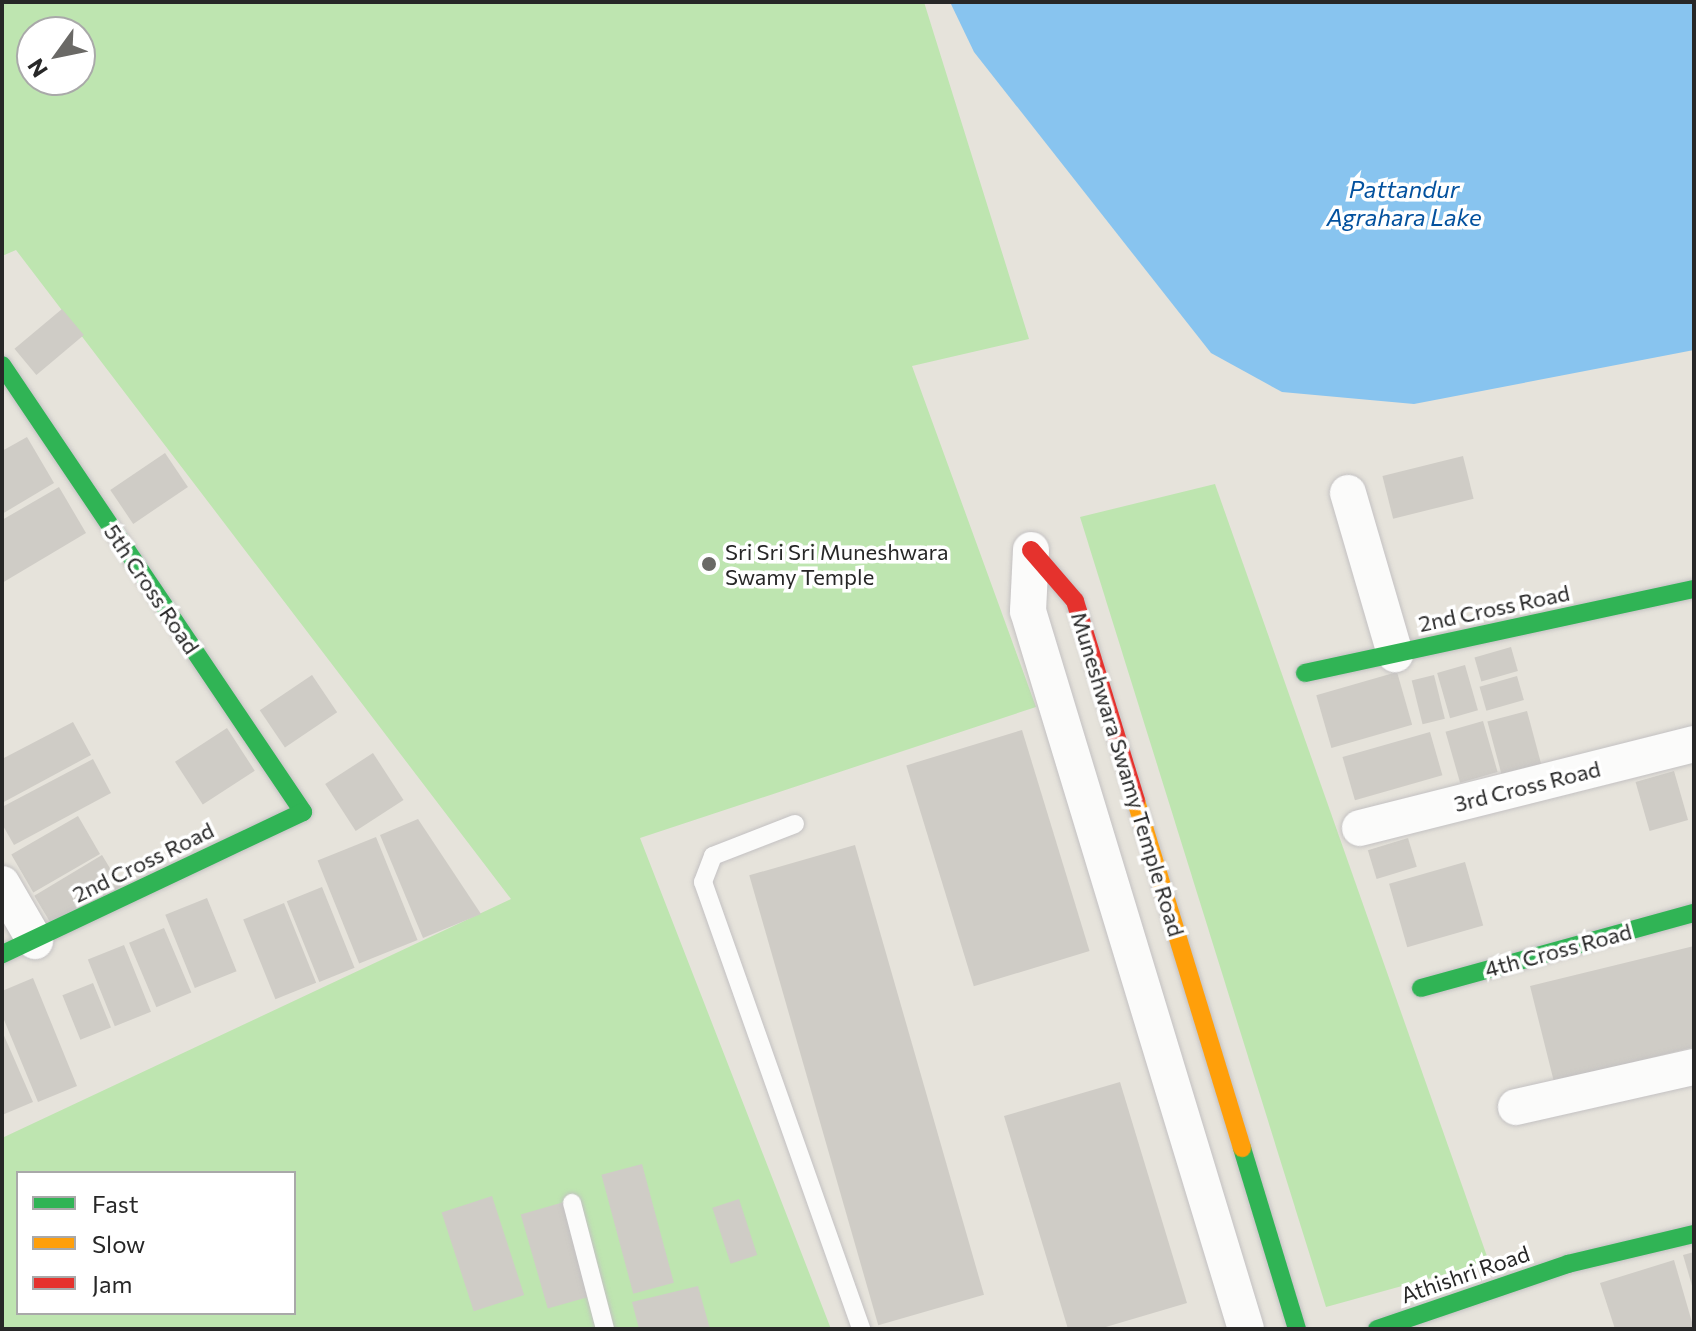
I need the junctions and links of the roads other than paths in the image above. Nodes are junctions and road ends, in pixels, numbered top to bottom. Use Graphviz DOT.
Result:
graph roads {
  1 [pos="2,365"];
  2 [pos="14,408"];
  3 [pos="1348,493"];
  4 [pos="1031,550"];
  5 [pos="1694,589"];
  6 [pos="1395,654"];
  7 [pos="1305,673"];
  8 [pos="1694,744"];
  9 [pos="303,812"];
  10 [pos="795,824"];
  11 [pos="1360,828"];
  12 [pos="2,884"];
  13 [pos="1694,913"];
  14 [pos="35,941"];
  15 [pos="2,954"];
  16 [pos="1421,988"];
  17 [pos="1694,1067"];
  18 [pos="1516,1107"];
  19 [pos="572,1203"];
  20 [pos="1694,1234"];
  21 [pos="605,1329"];
  22 [pos="861,1329"];
  23 [pos="1246,1329"];
  24 [pos="1297,1329"];
  25 [pos="1377,1329"];
  1 -- 2 [label="street, 5th Cross Road"];
  2 -- 9 [label="street, 5th Cross Road"];
  3 -- 6 [label="street"];
  4 -- 23 [label="street, Muneshwara Swamy Temple Road"];
  4 -- 24 [label="street, Muneshwara Swamy Temple Road"];
  5 -- 6 [label="street, 2nd Cross Road"];
  6 -- 7 [label="street, 2nd Cross Road"];
  8 -- 11 [label="street, 3rd Cross Road"];
  9 -- 14 [label="street, 2nd Cross Road"];
  10 -- 22 [label="lane"];
  12 -- 14 [label="street"];
  13 -- 16 [label="street, 4th Cross Road"];
  14 -- 15 [label="street, 2nd Cross Road"];
  17 -- 18 [label="street"];
  19 -- 21 [label="lane"];
  20 -- 25 [label="street, Athishri Road"];
}
